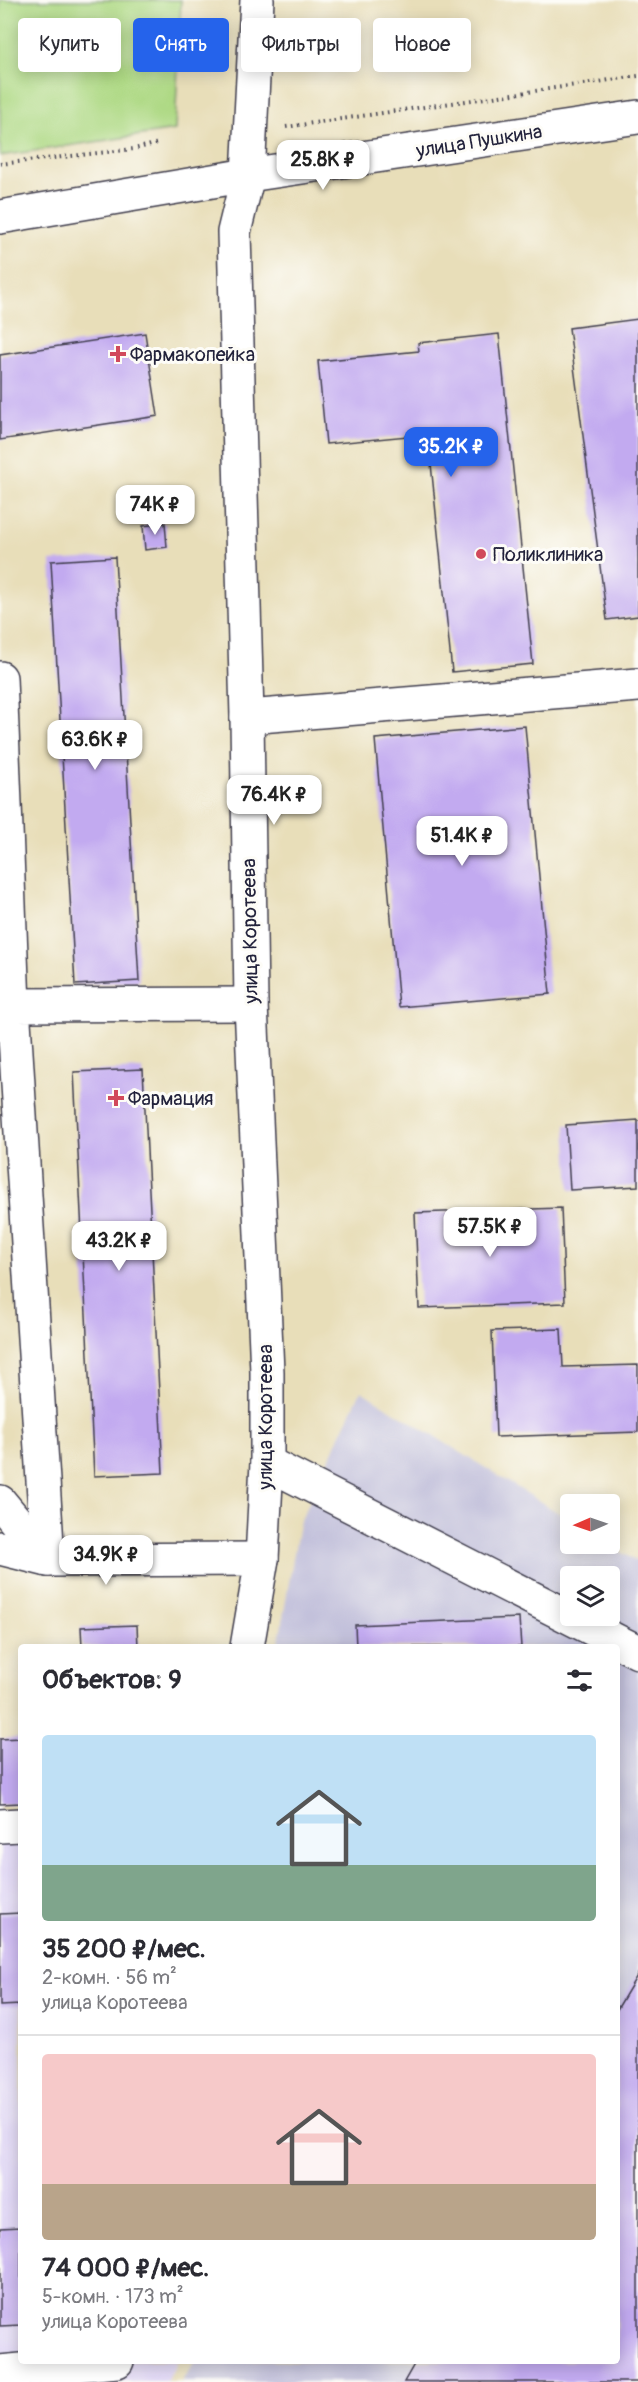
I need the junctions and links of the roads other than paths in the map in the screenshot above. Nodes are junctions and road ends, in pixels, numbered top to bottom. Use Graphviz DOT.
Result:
graph roads {
  1 [pos="257,0"];
  2 [pos="638,117"];
  3 [pos="248,175"];
  4 [pos="0,217"];
  5 [pos="0,678"];
  6 [pos="638,685"];
  7 [pos="247,717"];
  8 [pos="7,1000"];
  9 [pos="251,1004"];
  10 [pos="267,1463"];
  11 [pos="0,1502"];
  12 [pos="0,1548"];
  13 [pos="262,1559"];
  14 [pos="48,1560"];
  15 [pos="248,1644"];
  16 [pos="638,1652"];
  17 [pos="18,1825"];
  18 [pos="0,1826"];
  19 [pos="85,2364"];
  20 [pos="0,2372"];
  1 -- 3 [label="street, улица Коротеева"];
  2 -- 3 [label="street, улица Пушкина"];
  3 -- 4 [label="street, улица Пушкина"];
  3 -- 7 [label="street, улица Коротеева"];
  5 -- 8 [label="street"];
  6 -- 7 [label="street"];
  7 -- 9 [label="street, улица Коротеева"];
  8 -- 9 [label="street"];
  8 -- 14 [label="street"];
  9 -- 10 [label="street, улица Коротеева"];
  10 -- 13 [label="street, улица Коротеева"];
  10 -- 16 [label="street"];
  11 -- 14 [label="street"];
  12 -- 14 [label="street"];
  13 -- 14 [label="street"];
  13 -- 15 [label="street, улица Коротеева"];
  17 -- 18 [label="street"];
  19 -- 20 [label="street"];
}
